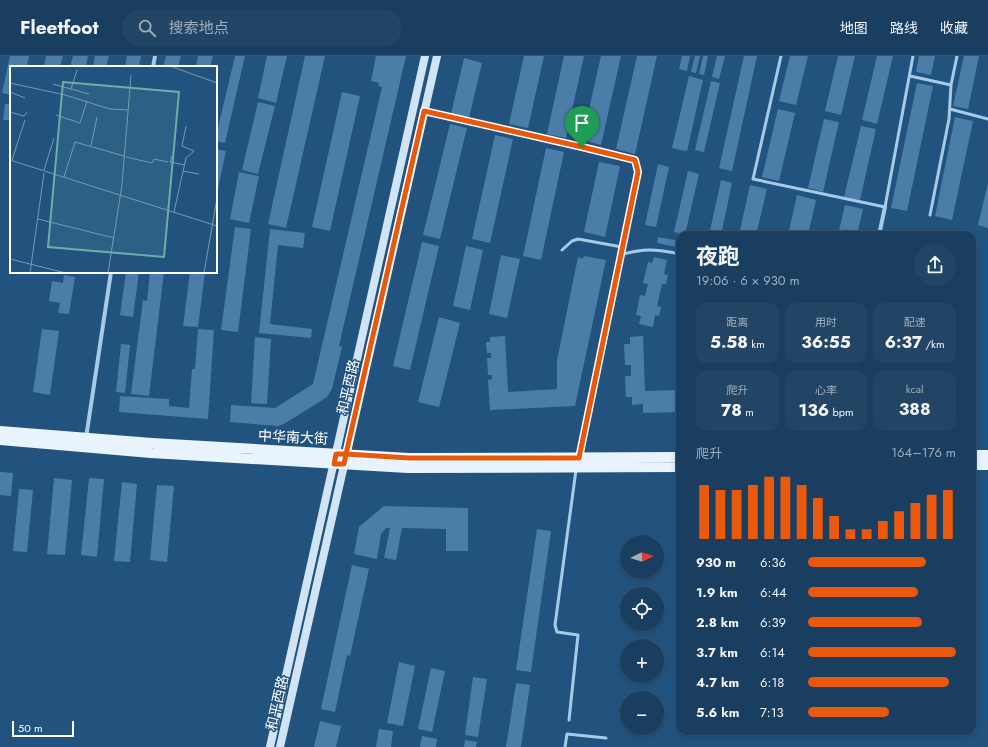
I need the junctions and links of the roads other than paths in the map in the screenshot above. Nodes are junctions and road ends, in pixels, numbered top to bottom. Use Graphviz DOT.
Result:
graph roads {
  1 [pos="155,56"];
  2 [pos="425,56"];
  3 [pos="437,56"];
  4 [pos="781,56"];
  5 [pos="913,56"];
  6 [pos="957,56"];
  7 [pos="153,66"];
  8 [pos="910,76"];
  9 [pos="951,85"];
  10 [pos="950,109"];
  11 [pos="424,111"];
  12 [pos="988,119"];
  13 [pos="885,207"];
  14 [pos="930,215"];
  15 [pos="880,231"];
  16 [pos="622,247"];
  17 [pos="562,250"];
  18 [pos="676,253"];
  19 [pos="620,255"];
  20 [pos="111,273"];
  21 [pos="0,431"];
  22 [pos="86,438"];
  23 [pos="0,440"];
  24 [pos="976,455"];
  25 [pos="988,455"];
  26 [pos="676,457"];
  27 [pos="340,459"];
  28 [pos="577,463"];
  29 [pos="988,464"];
  30 [pos="976,465"];
  31 [pos="676,467"];
  32 [pos="569,720"];
  33 [pos="606,738"];
  34 [pos="270,747"];
  35 [pos="280,747"];
  36 [pos="565,747"];
  1 -- 7 [label="street"];
  2 -- 27 [label="main road, 和平西路"];
  3 -- 11 [label="main road, 和平西路"];
  4 -- 13 [label="lane"];
  5 -- 8 [label="lane"];
  6 -- 9 [label="lane"];
  8 -- 9 [label="lane"];
  8 -- 13 [label="lane"];
  9 -- 10 [label="lane"];
  10 -- 12 [label="lane"];
  10 -- 14 [label="lane"];
  11 -- 16 [label="street"];
  11 -- 27 [label="main road, 和平西路"];
  13 -- 15 [label="street"];
  16 -- 17 [label="lane"];
  16 -- 19 [label="street"];
  18 -- 19 [label="lane"];
  19 -- 28 [label="street"];
  20 -- 22 [label="street"];
  21 -- 22 [label="main road, 中华南大街"];
  22 -- 27 [label="main road, 中华南大街"];
  23 -- 27 [label="main road, 中华南大街"];
  24 -- 25 [label="main road"];
  26 -- 28 [label="main road, 中华南大街"];
  27 -- 28 [label="main road, 中华南大街"];
  27 -- 34 [label="main road, 和平西路"];
  27 -- 35 [label="main road, 和平西路"];
  28 -- 31 [label="main road, 中华南大街"];
  28 -- 32 [label="lane"];
  29 -- 30 [label="main road"];
  33 -- 36 [label="lane"];
}
